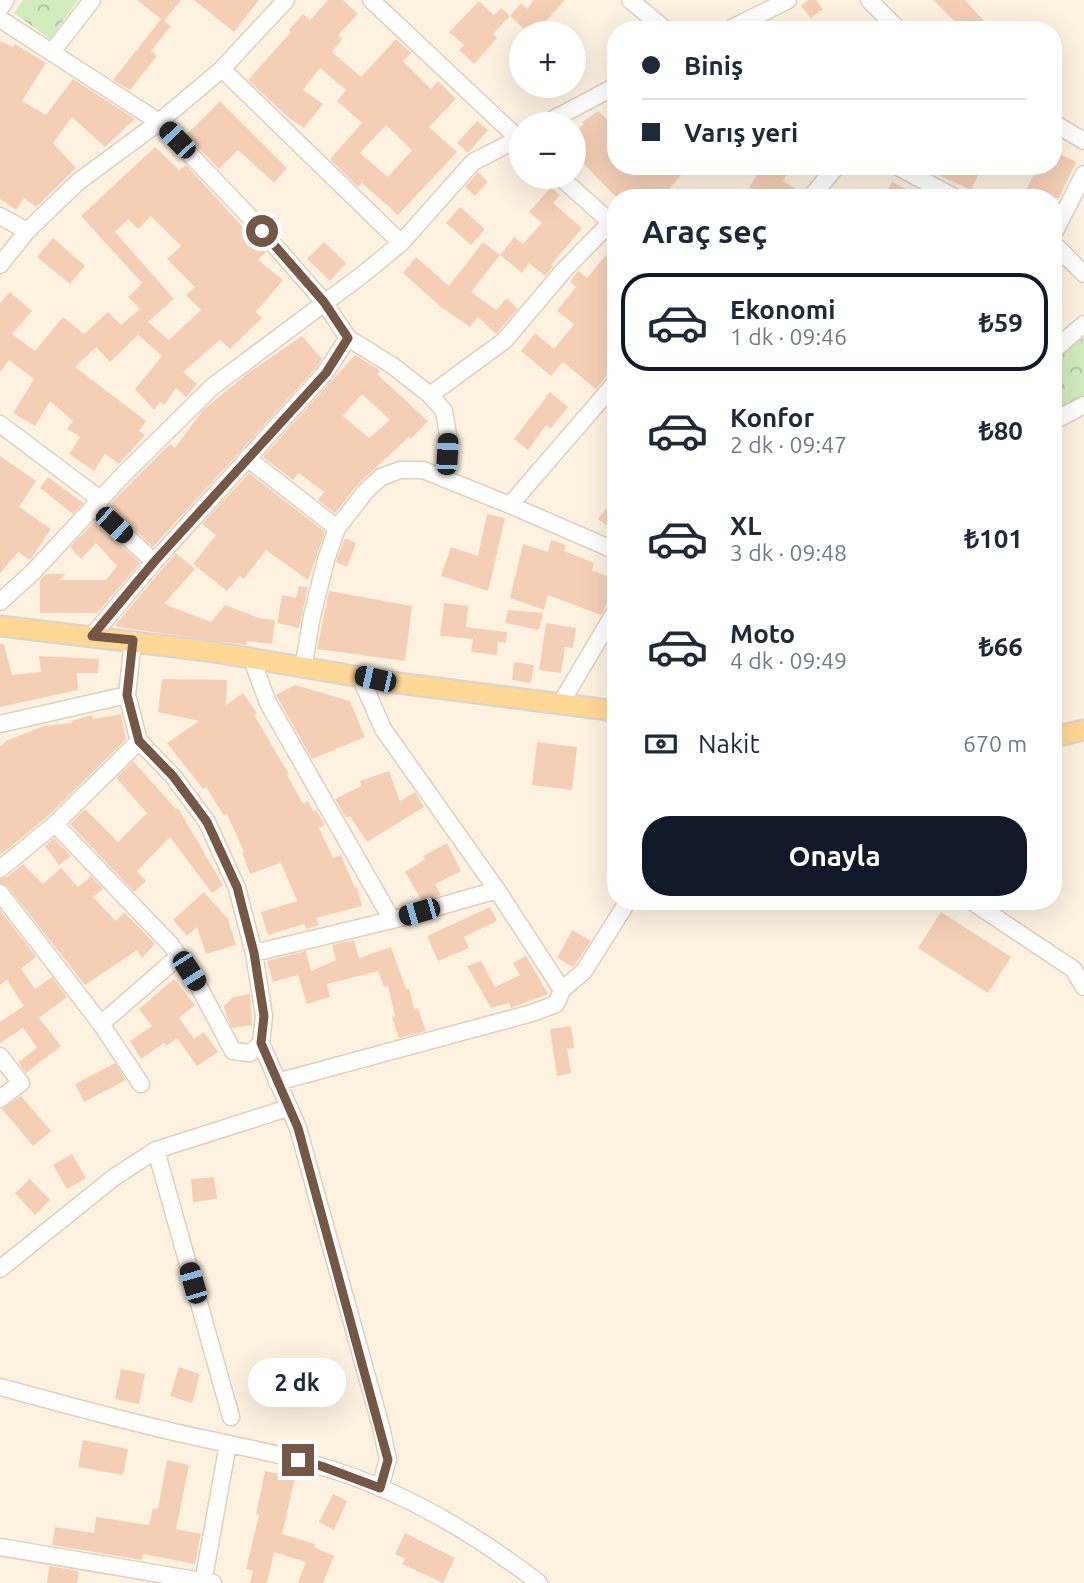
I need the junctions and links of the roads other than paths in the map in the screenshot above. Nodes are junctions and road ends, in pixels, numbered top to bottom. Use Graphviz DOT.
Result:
graph roads {
  1 [pos="6,0"];
  2 [pos="92,0"];
  3 [pos="286,0"];
  4 [pos="371,0"];
  5 [pos="630,0"];
  6 [pos="786,0"];
  7 [pos="869,0"];
  8 [pos="0,8"];
  9 [pos="0,19"];
  10 [pos="655,21"];
  11 [pos="745,21"];
  12 [pos="890,21"];
  13 [pos="52,52"];
  14 [pos="222,69"];
  15 [pos="607,91"];
  16 [pos="567,112"];
  17 [pos="159,122"];
  18 [pos="1062,128"];
  19 [pos="509,129"];
  20 [pos="1084,141"];
  21 [pos="509,144"];
  22 [pos="1084,174"];
  23 [pos="829,175"];
  24 [pos="913,175"];
  25 [pos="573,189"];
  26 [pos="818,189"];
  27 [pos="939,189"];
  28 [pos="0,216"];
  29 [pos="1062,217"];
  30 [pos="607,220"];
  31 [pos="607,230"];
  32 [pos="27,231"];
  33 [pos="401,243"];
  34 [pos="1062,252"];
  35 [pos="0,265"];
  36 [pos="1084,274"];
  37 [pos="324,302"];
  38 [pos="1084,324"];
  39 [pos="348,338"];
  40 [pos="1062,342"];
  41 [pos="607,392"];
  42 [pos="429,395"];
  43 [pos="1084,405"];
  44 [pos="1062,417"];
  45 [pos="0,424"];
  46 [pos="247,458"];
  47 [pos="444,479"];
  48 [pos="98,503"];
  49 [pos="510,505"];
  50 [pos="337,528"];
  51 [pos="607,547"];
  52 [pos="154,562"];
  53 [pos="0,603"];
  54 [pos="607,625"];
  55 [pos="0,626"];
  56 [pos="92,636"];
  57 [pos="133,640"];
  58 [pos="252,660"];
  59 [pos="303,669"];
  60 [pos="360,676"];
  61 [pos="127,695"];
  62 [pos="561,703"];
  63 [pos="607,710"];
  64 [pos="0,725"];
  65 [pos="1084,730"];
  66 [pos="1062,735"];
  67 [pos="139,741"];
  68 [pos="55,824"];
  69 [pos="0,869"];
  70 [pos="497,890"];
  71 [pos="0,893"];
  72 [pos="622,910"];
  73 [pos="984,910"];
  74 [pos="392,920"];
  75 [pos="254,953"];
  76 [pos="179,956"];
  77 [pos="1084,987"];
  78 [pos="562,990"];
  79 [pos="101,1024"];
  80 [pos="261,1043"];
  81 [pos="0,1056"];
  82 [pos="277,1082"];
  83 [pos="141,1084"];
  84 [pos="0,1099"];
  85 [pos="288,1108"];
  86 [pos="156,1150"];
  87 [pos="0,1269"];
  88 [pos="0,1387"];
  89 [pos="231,1416"];
  90 [pos="228,1444"];
  91 [pos="380,1488"];
  92 [pos="0,1547"];
  93 [pos="207,1582"];
  94 [pos="539,1583"];
  1 -- 8 [label="street"];
  2 -- 13 [label="street"];
  3 -- 14 [label="street"];
  4 -- 19 [label="street"];
  5 -- 10 [label="street"];
  6 -- 11 [label="street"];
  7 -- 12 [label="street"];
  9 -- 13 [label="street"];
  13 -- 17 [label="street"];
  14 -- 17 [label="street"];
  14 -- 33 [label="street"];
  15 -- 16 [label="street"];
  17 -- 32 [label="street"];
  17 -- 37 [label="street"];
  18 -- 20 [label="street"];
  21 -- 33 [label="street"];
  22 -- 29 [label="street"];
  23 -- 26 [label="street"];
  24 -- 27 [label="street"];
  25 -- 30 [label="street"];
  28 -- 32 [label="street"];
  31 -- 42 [label="street"];
  32 -- 35 [label="street"];
  33 -- 37 [label="street"];
  34 -- 36 [label="street"];
  37 -- 39 [label="street"];
  37 -- 48 [label="street"];
  38 -- 40 [label="street"];
  39 -- 42 [label="street"];
  39 -- 46 [label="street"];
  41 -- 49 [label="street"];
  42 -- 47 [label="street"];
  43 -- 44 [label="street"];
  45 -- 48 [label="street"];
  46 -- 50 [label="street"];
  46 -- 52 [label="street"];
  47 -- 49 [label="street"];
  47 -- 50 [label="street"];
  48 -- 52 [label="street"];
  48 -- 53 [label="street"];
  49 -- 51 [label="street"];
  50 -- 59 [label="street"];
  52 -- 56 [label="street"];
  54 -- 62 [label="street"];
  55 -- 56 [label="main road"];
  56 -- 57 [label="main road"];
  57 -- 58 [label="main road"];
  57 -- 61 [label="street"];
  58 -- 59 [label="main road"];
  58 -- 74 [label="street"];
  59 -- 60 [label="main road"];
  60 -- 62 [label="main road"];
  60 -- 70 [label="street"];
  61 -- 64 [label="street"];
  61 -- 67 [label="street"];
  62 -- 63 [label="main road"];
  65 -- 66 [label="main road"];
  67 -- 68 [label="street"];
  67 -- 75 [label="street"];
  68 -- 69 [label="street"];
  68 -- 76 [label="street"];
  70 -- 74 [label="street"];
  70 -- 78 [label="street"];
  71 -- 79 [label="street"];
  72 -- 78 [label="street"];
  73 -- 77 [label="street"];
  74 -- 75 [label="street"];
  75 -- 80 [label="street"];
  76 -- 79 [label="street"];
  76 -- 80 [label="street"];
  78 -- 82 [label="street"];
  79 -- 83 [label="street"];
  80 -- 82 [label="street"];
  81 -- 84 [label="street"];
  82 -- 85 [label="street"];
  85 -- 86 [label="street"];
  85 -- 91 [label="street"];
  86 -- 87 [label="street"];
  86 -- 89 [label="street"];
  88 -- 90 [label="street"];
  90 -- 91 [label="street"];
  90 -- 93 [label="street"];
  91 -- 94 [label="street"];
  92 -- 93 [label="street"];
}
